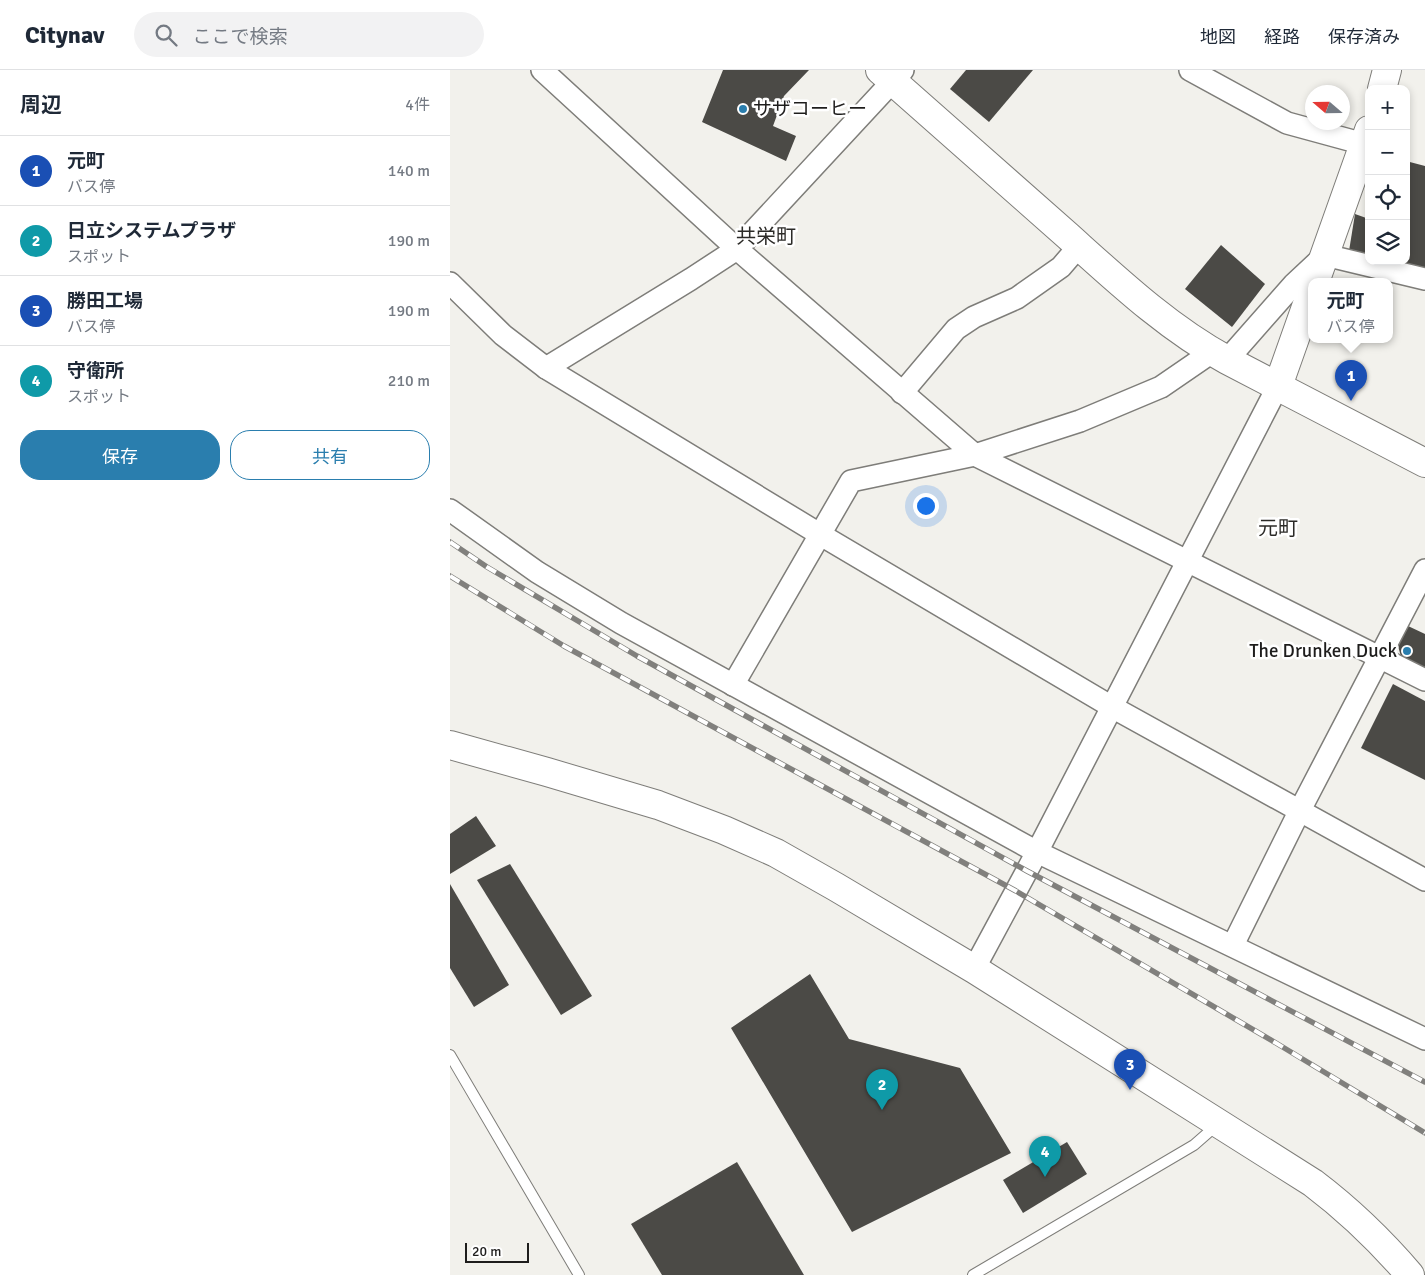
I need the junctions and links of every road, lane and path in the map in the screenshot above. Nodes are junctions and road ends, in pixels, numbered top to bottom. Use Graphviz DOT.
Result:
graph roads {
  1 [pos="542,70"];
  2 [pos="1190,70"];
  3 [pos="1387,70"];
  4 [pos="892,74"];
  5 [pos="1383,85"];
  6 [pos="1365,137"];
  7 [pos="1365,143"];
  8 [pos="1079,246"];
  9 [pos="737,249"];
  10 [pos="1325,255"];
  11 [pos="1316,278"];
  12 [pos="1425,279"];
  13 [pos="450,283"];
  14 [pos="1308,301"];
  15 [pos="1219,356"];
  16 [pos="546,368"];
  17 [pos="1278,386"];
  18 [pos="902,392"];
  19 [pos="975,455"];
  20 [pos="1425,463"];
  21 [pos="450,510"];
  22 [pos="821,535"];
  23 [pos="1188,561"];
  24 [pos="1425,570"];
  25 [pos="1381,657"];
  26 [pos="1425,680"];
  27 [pos="734,685"];
  28 [pos="1112,707"];
  29 [pos="450,745"];
  30 [pos="1299,812"];
  31 [pos="1037,852"];
  32 [pos="1425,880"];
  33 [pos="1233,946"];
  34 [pos="974,969"];
  35 [pos="1425,1038"];
  36 [pos="450,1055"];
  37 [pos="1218,1123"];
  38 [pos="579,1275"];
  39 [pos="972,1275"];
  40 [pos="1410,1275"];
  1 -- 9 [label="street"];
  2 -- 6 [label="street"];
  3 -- 5 [label="street"];
  4 -- 8 [label="street"];
  4 -- 9 [label="street"];
  7 -- 10 [label="street"];
  8 -- 15 [label="street"];
  8 -- 18 [label="street"];
  9 -- 16 [label="street"];
  9 -- 18 [label="street"];
  10 -- 11 [label="street"];
  10 -- 12 [label="street"];
  10 -- 15 [label="street"];
  13 -- 16 [label="street"];
  14 -- 17 [label="street"];
  15 -- 17 [label="street"];
  15 -- 19 [label="street"];
  16 -- 22 [label="street"];
  17 -- 20 [label="street"];
  17 -- 23 [label="street"];
  18 -- 19 [label="street"];
  19 -- 22 [label="street"];
  19 -- 23 [label="street"];
  21 -- 27 [label="street"];
  22 -- 27 [label="street"];
  22 -- 28 [label="street"];
  23 -- 25 [label="street"];
  23 -- 28 [label="street"];
  24 -- 25 [label="street"];
  25 -- 26 [label="street"];
  25 -- 30 [label="street"];
  27 -- 31 [label="street"];
  28 -- 30 [label="street"];
  28 -- 31 [label="street"];
  29 -- 34 [label="street"];
  30 -- 32 [label="street"];
  30 -- 33 [label="street"];
  31 -- 33 [label="street"];
  31 -- 34 [label="street"];
  33 -- 35 [label="street"];
  34 -- 37 [label="street"];
  36 -- 38 [label="lane"];
  37 -- 39 [label="lane"];
  37 -- 40 [label="street"];
}
